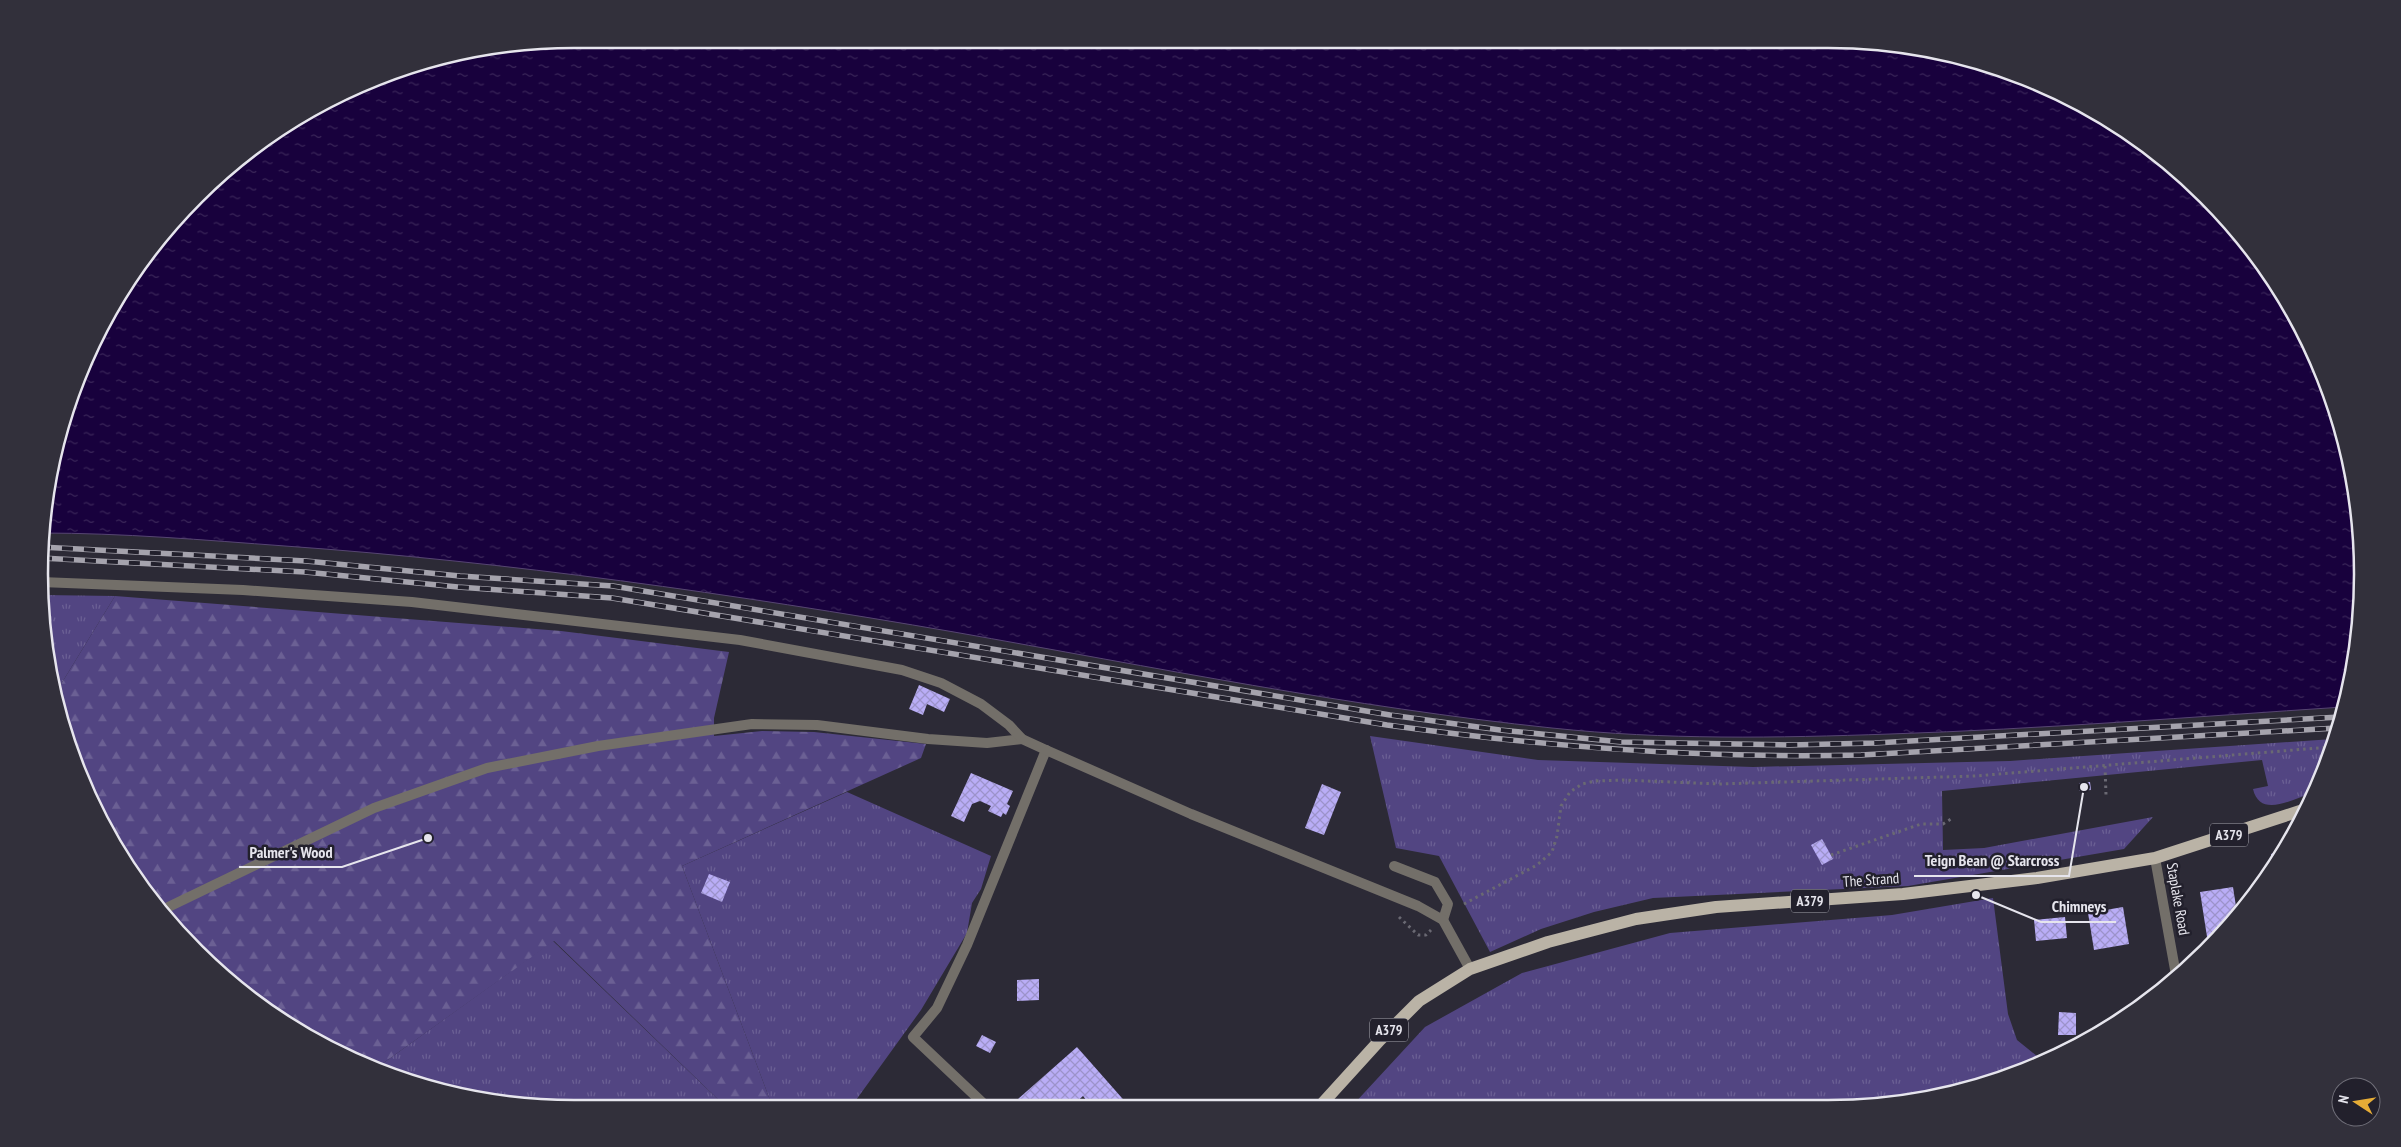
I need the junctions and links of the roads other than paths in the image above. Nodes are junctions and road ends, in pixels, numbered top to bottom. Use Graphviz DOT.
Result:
graph roads {
  1 [pos="48,582"];
  2 [pos="1022,739"];
  3 [pos="1046,750"];
  4 [pos="2296,812"];
  5 [pos="2155,858"];
  6 [pos="1394,866"];
  7 [pos="167,907"];
  8 [pos="1443,920"];
  9 [pos="1470,968"];
  10 [pos="2175,968"];
  11 [pos="979,1100"];
  12 [pos="1325,1100"];
  1 -- 2 [label="street"];
  2 -- 3 [label="street"];
  2 -- 7 [label="street"];
  3 -- 8 [label="street"];
  3 -- 11 [label="street"];
  4 -- 5 [label="main road, The Strand / A379"];
  5 -- 9 [label="main road, The Strand / A379"];
  5 -- 10 [label="street, Staplake Road"];
  6 -- 8 [label="street"];
  8 -- 9 [label="street"];
  9 -- 12 [label="main road, A379"];
}
